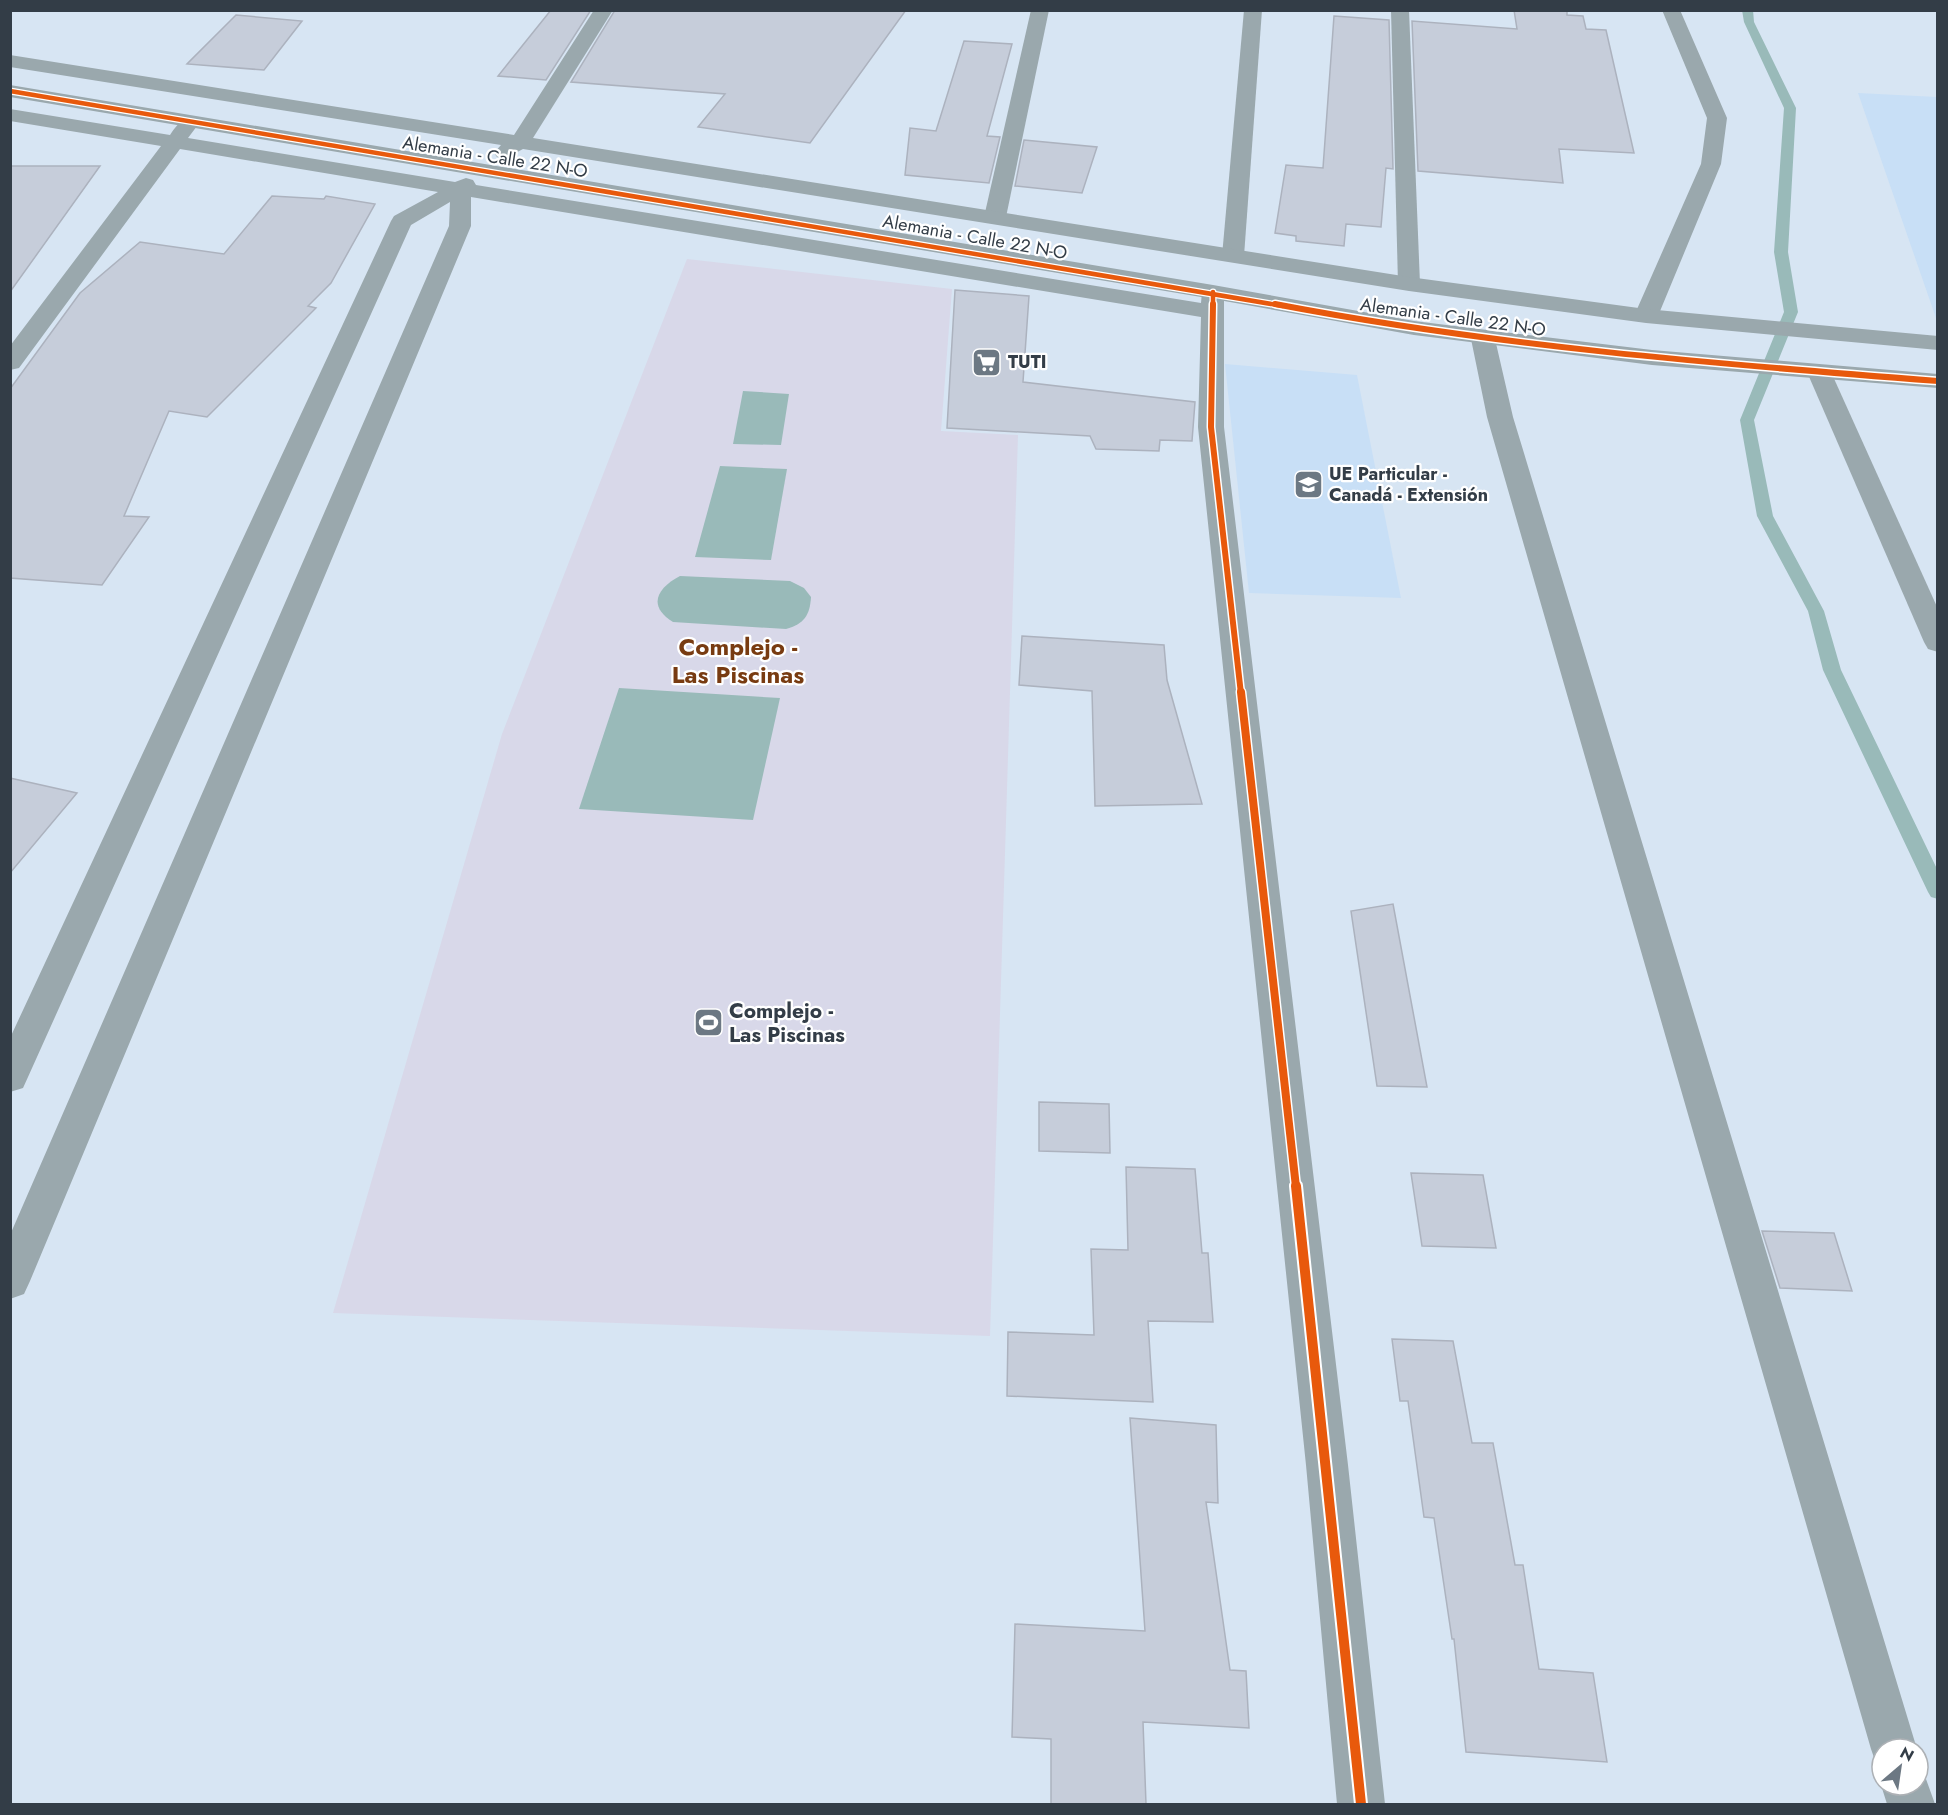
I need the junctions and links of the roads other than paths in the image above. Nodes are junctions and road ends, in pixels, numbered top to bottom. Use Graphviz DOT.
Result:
graph roads {
  1 [pos="604,10"];
  2 [pos="1040,10"];
  3 [pos="1252,10"];
  4 [pos="1400,10"];
  5 [pos="1671,10"];
  6 [pos="10,61"];
  7 [pos="10,91"];
  8 [pos="10,115"];
  9 [pos="190,122"];
  10 [pos="175,141"];
  11 [pos="520,142"];
  12 [pos="471,180"];
  13 [pos="995,217"];
  14 [pos="1233,256"];
  15 [pos="1409,284"];
  16 [pos="1212,302"];
  17 [pos="1646,316"];
  18 [pos="1483,339"];
  19 [pos="1926,342"];
  20 [pos="10,363"];
  21 [pos="1819,372"];
  22 [pos="1938,381"];
  23 [pos="1938,642"];
  24 [pos="10,1077"];
  25 [pos="10,1281"];
  26 [pos="1890,1737"];
  27 [pos="1361,1804"];
  1 -- 11 [label="street"];
  2 -- 13 [label="street"];
  3 -- 14 [label="street"];
  4 -- 15 [label="street"];
  5 -- 17 [label="street"];
  6 -- 11 [label="street, Alemania - Calle 22 N-O"];
  7 -- 9 [label="street, Alemania - Calle 22 N-O"];
  8 -- 10 [label="street"];
  9 -- 10 [label="street"];
  9 -- 12 [label="street, Alemania - Calle 22 N-O"];
  10 -- 12 [label="street"];
  10 -- 20 [label="street"];
  11 -- 12 [label="street"];
  11 -- 13 [label="street, Alemania - Calle 22 N-O"];
  12 -- 16 [label="street, Alemania - Calle 22 N-O"];
  12 -- 24 [label="street"];
  12 -- 25 [label="street"];
  13 -- 14 [label="street, Alemania - Calle 22 N-O"];
  14 -- 15 [label="street, Alemania - Calle 22 N-O"];
  15 -- 17 [label="street, Alemania - Calle 22 N-O"];
  16 -- 18 [label="street, Alemania - Calle 22 N-O"];
  16 -- 27 [label="street"];
  17 -- 19 [label="street, Alemania - Calle 22 N-O"];
  18 -- 21 [label="street, Alemania - Calle 22 N-O"];
  18 -- 26 [label="street"];
  21 -- 22 [label="street, Alemania - Calle 22 N-O"];
  21 -- 23 [label="street"];
}
